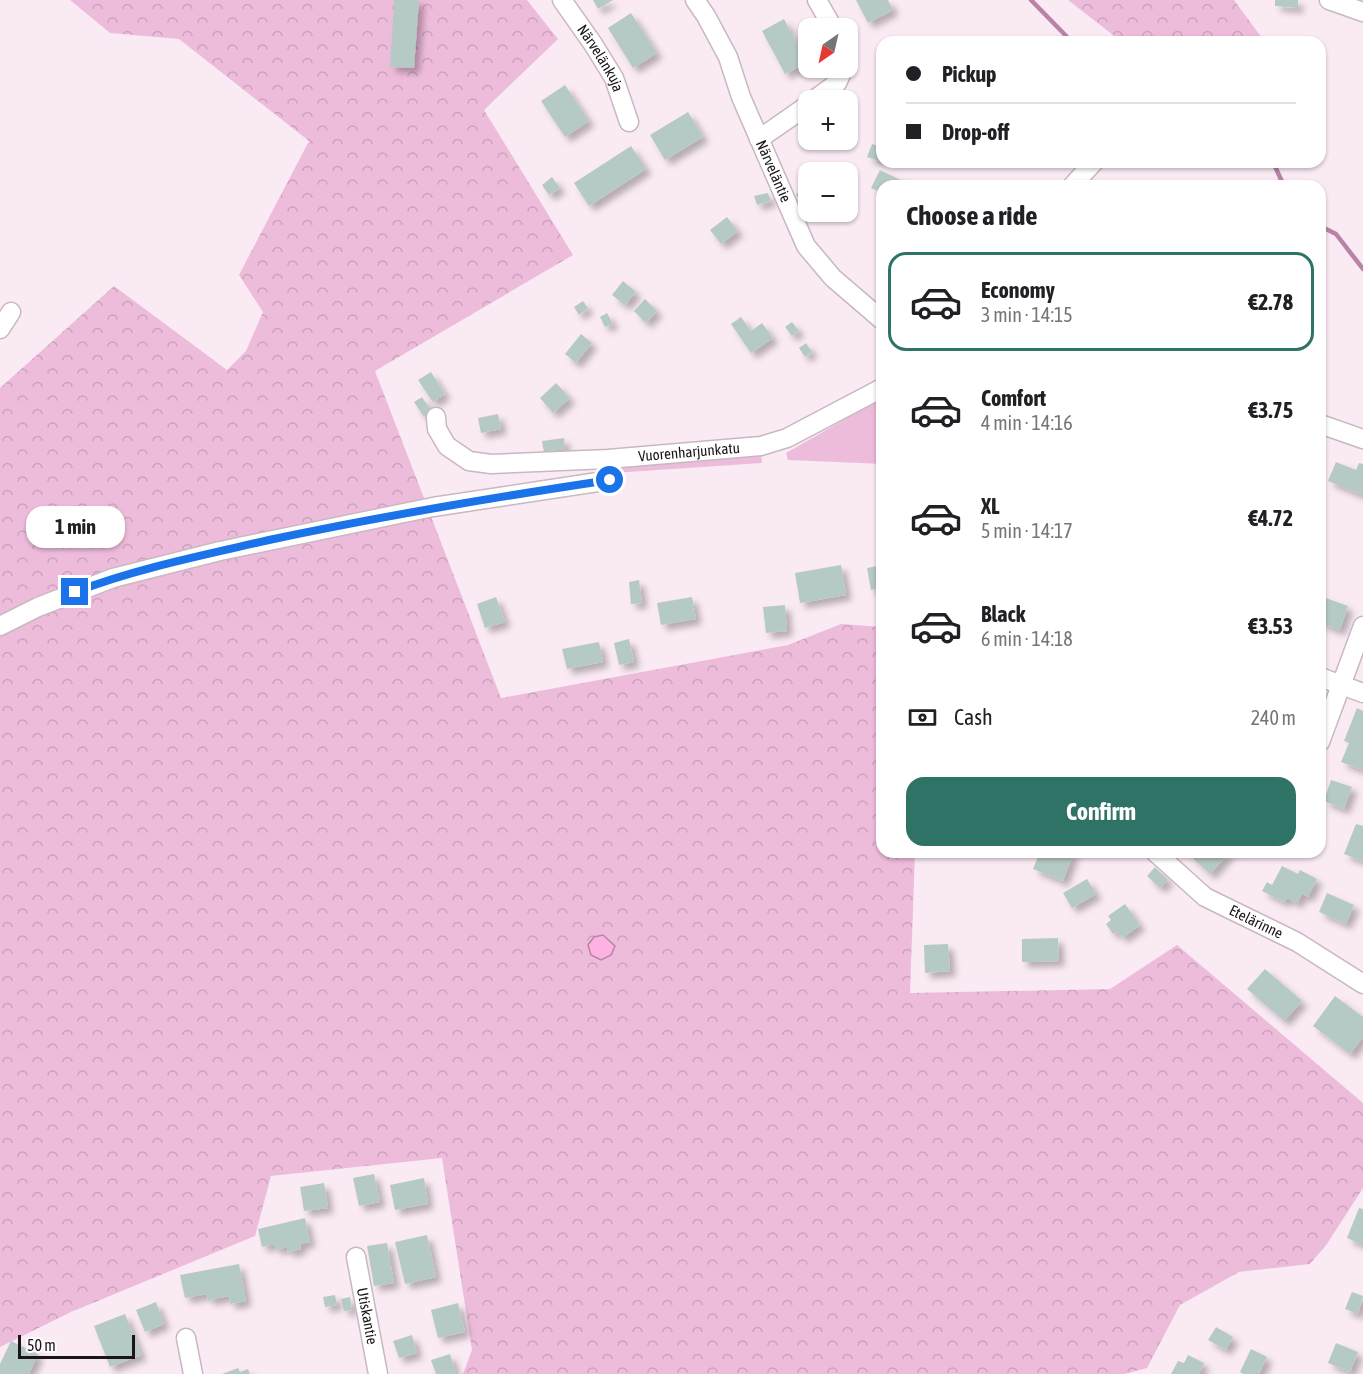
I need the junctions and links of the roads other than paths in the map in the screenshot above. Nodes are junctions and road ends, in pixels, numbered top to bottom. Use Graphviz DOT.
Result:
graph roads {
  1 [pos="562,0"];
  2 [pos="695,0"];
  3 [pos="817,0"];
  4 [pos="1329,0"];
  5 [pos="1363,12"];
  6 [pos="827,18"];
  7 [pos="839,78"];
  8 [pos="828,90"];
  9 [pos="798,112"];
  10 [pos="629,122"];
  11 [pos="759,140"];
  12 [pos="1088,168"];
  13 [pos="1078,180"];
  14 [pos="11,312"];
  15 [pos="876,315"];
  16 [pos="0,329"];
  17 [pos="876,391"];
  18 [pos="436,417"];
  19 [pos="1326,426"];
  20 [pos="1363,439"];
  21 [pos="610,480"];
  22 [pos="0,626"];
  23 [pos="1363,626"];
  24 [pos="1326,679"];
  25 [pos="1342,685"];
  26 [pos="1363,693"];
  27 [pos="1326,726"];
  28 [pos="1162,858"];
  29 [pos="1363,984"];
  30 [pos="356,1257"];
  31 [pos="186,1338"];
  32 [pos="193,1374"];
  33 [pos="378,1374"];
  1 -- 10 [label="street, Närvelänkuja"];
  2 -- 11 [label="street, Närveläntie"];
  3 -- 6 [label="street"];
  4 -- 5 [label="street"];
  7 -- 8 [label="street"];
  9 -- 11 [label="street"];
  11 -- 15 [label="street, Närveläntie"];
  12 -- 13 [label="street"];
  14 -- 16 [label="street"];
  17 -- 18 [label="street, Vuorenharjunkatu"];
  19 -- 20 [label="street"];
  21 -- 22 [label="street"];
  23 -- 25 [label="street"];
  24 -- 25 [label="street"];
  25 -- 26 [label="street"];
  25 -- 27 [label="street"];
  28 -- 29 [label="street, Etelärinne"];
  30 -- 33 [label="street, Utiskantie"];
  31 -- 32 [label="street"];
}
